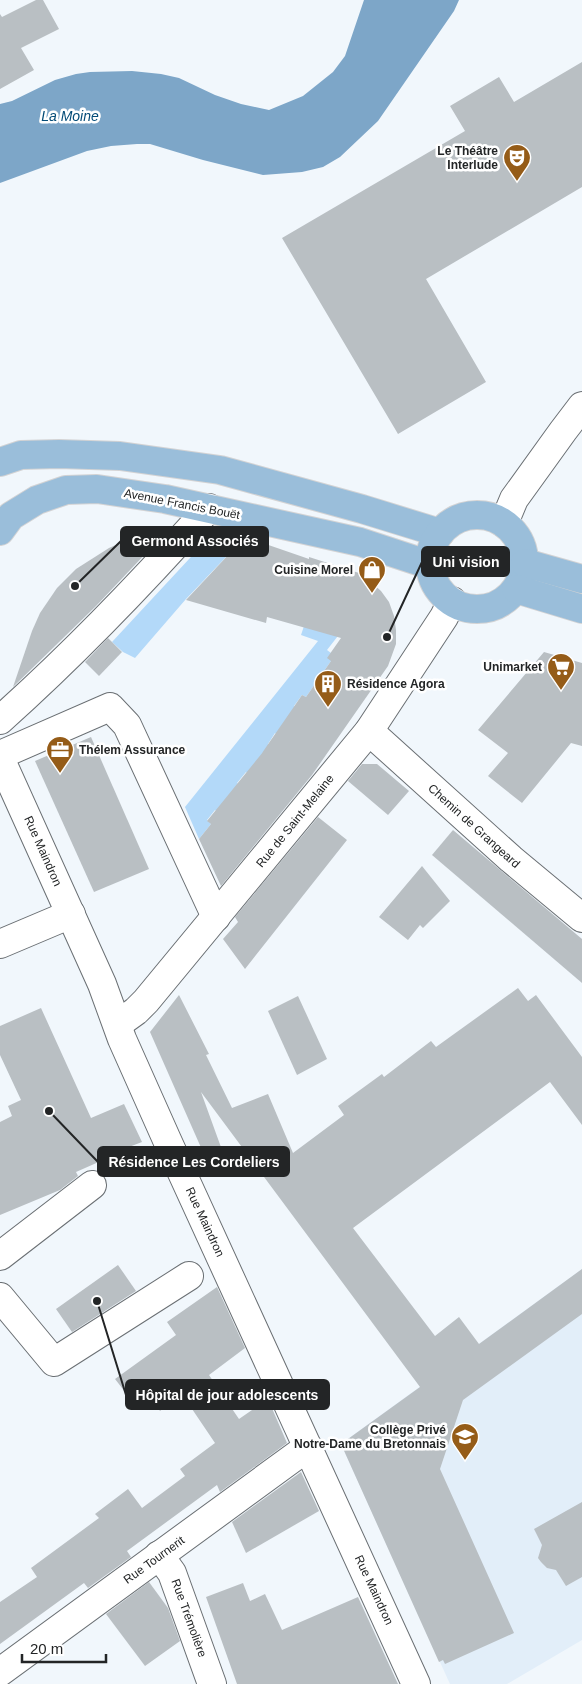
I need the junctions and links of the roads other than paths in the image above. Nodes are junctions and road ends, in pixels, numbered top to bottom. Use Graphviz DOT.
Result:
graph roads {
  1 [pos="582,406"];
  2 [pos="0,462"];
  3 [pos="209,508"];
  4 [pos="504,522"];
  5 [pos="0,530"];
  6 [pos="440,533"];
  7 [pos="525,563"];
  8 [pos="430,565"];
  9 [pos="582,579"];
  10 [pos="516,589"];
  11 [pos="452,601"];
  12 [pos="582,609"];
  13 [pos="0,720"];
  14 [pos="368,731"];
  15 [pos="0,756"];
  16 [pos="71,914"];
  17 [pos="216,917"];
  18 [pos="582,918"];
  19 [pos="0,944"];
  20 [pos="118,1024"];
  21 [pos="92,1186"];
  22 [pos="0,1256"];
  23 [pos="189,1276"];
  24 [pos="0,1297"];
  25 [pos="308,1447"];
  26 [pos="159,1555"];
  27 [pos="0,1672"];
  28 [pos="212,1684"];
  29 [pos="416,1684"];
  1 -- 4 [label="street"];
  2 -- 6 [label="main road"];
  3 -- 5 [label="main road, Avenue Francis Bouët"];
  3 -- 8 [label="main road, Avenue Francis Bouët"];
  3 -- 13 [label="street"];
  4 -- 6 [label="main road"];
  4 -- 7 [label="main road"];
  6 -- 8 [label="main road"];
  7 -- 9 [label="main road"];
  7 -- 10 [label="main road"];
  8 -- 11 [label="main road"];
  10 -- 11 [label="main road"];
  10 -- 12 [label="main road"];
  11 -- 14 [label="street, Rue de Saint-Melaine"];
  14 -- 17 [label="street, Rue de Saint-Melaine"];
  14 -- 18 [label="street, Chemin de Grangeard"];
  15 -- 16 [label="street, Rue Maindron"];
  15 -- 17 [label="street"];
  16 -- 19 [label="street"];
  16 -- 20 [label="street, Rue Maindron"];
  17 -- 20 [label="street, Rue de Saint-Melaine"];
  20 -- 25 [label="street, Rue Maindron"];
  21 -- 22 [label="street"];
  23 -- 24 [label="street"];
  25 -- 26 [label="street, Rue Tournerit"];
  25 -- 29 [label="street, Rue Maindron"];
  26 -- 27 [label="street, Rue Tournerit"];
  26 -- 28 [label="street, Rue Trémolière"];
}
